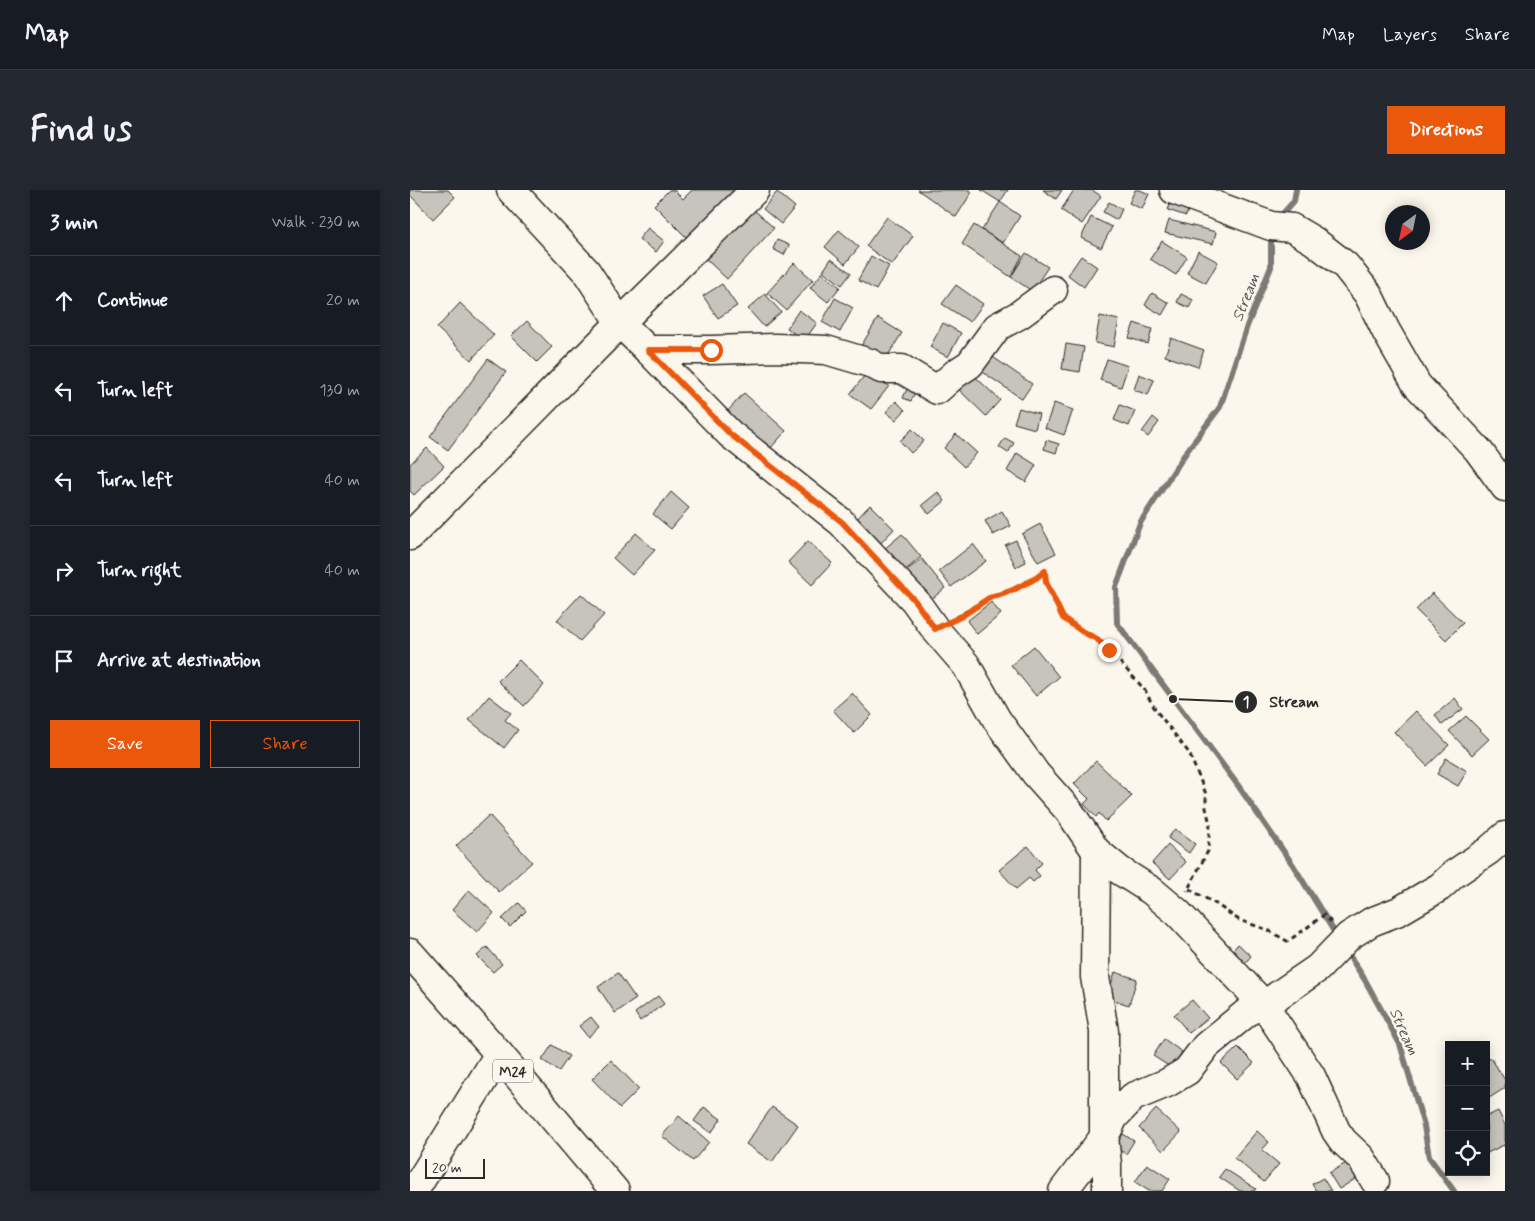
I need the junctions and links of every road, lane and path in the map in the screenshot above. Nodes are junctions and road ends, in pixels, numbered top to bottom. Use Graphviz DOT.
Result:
graph roads {
  1 [pos="511,190"];
  2 [pos="755,190"];
  3 [pos="1174,190"];
  4 [pos="1053,290"];
  5 [pos="620,323"];
  6 [pos="648,350"];
  7 [pos="1505,487"];
  8 [pos="410,536"];
  9 [pos="935,629"];
  10 [pos="1505,836"];
  11 [pos="1096,851"];
  12 [pos="1349,936"];
  13 [pos="410,953"];
  14 [pos="1264,1004"];
  15 [pos="499,1054"];
  16 [pos="1104,1137"];
  17 [pos="1375,1181"];
  18 [pos="414,1191"];
  19 [pos="615,1191"];
  20 [pos="1062,1191"];
  21 [pos="1107,1191"];
  1 -- 5 [label="street"];
  2 -- 5 [label="street"];
  3 -- 7 [label="street"];
  4 -- 6 [label="street"];
  5 -- 6 [label="street"];
  5 -- 8 [label="street"];
  6 -- 9 [label="street"];
  9 -- 11 [label="street"];
  9 -- 12 [label="path"];
  10 -- 12 [label="street"];
  11 -- 14 [label="street"];
  11 -- 16 [label="street"];
  12 -- 14 [label="street"];
  13 -- 15 [label="street, M24"];
  14 -- 16 [label="street"];
  14 -- 17 [label="street"];
  15 -- 18 [label="street"];
  15 -- 19 [label="street, M24"];
  16 -- 20 [label="street"];
  16 -- 21 [label="street"];
}
